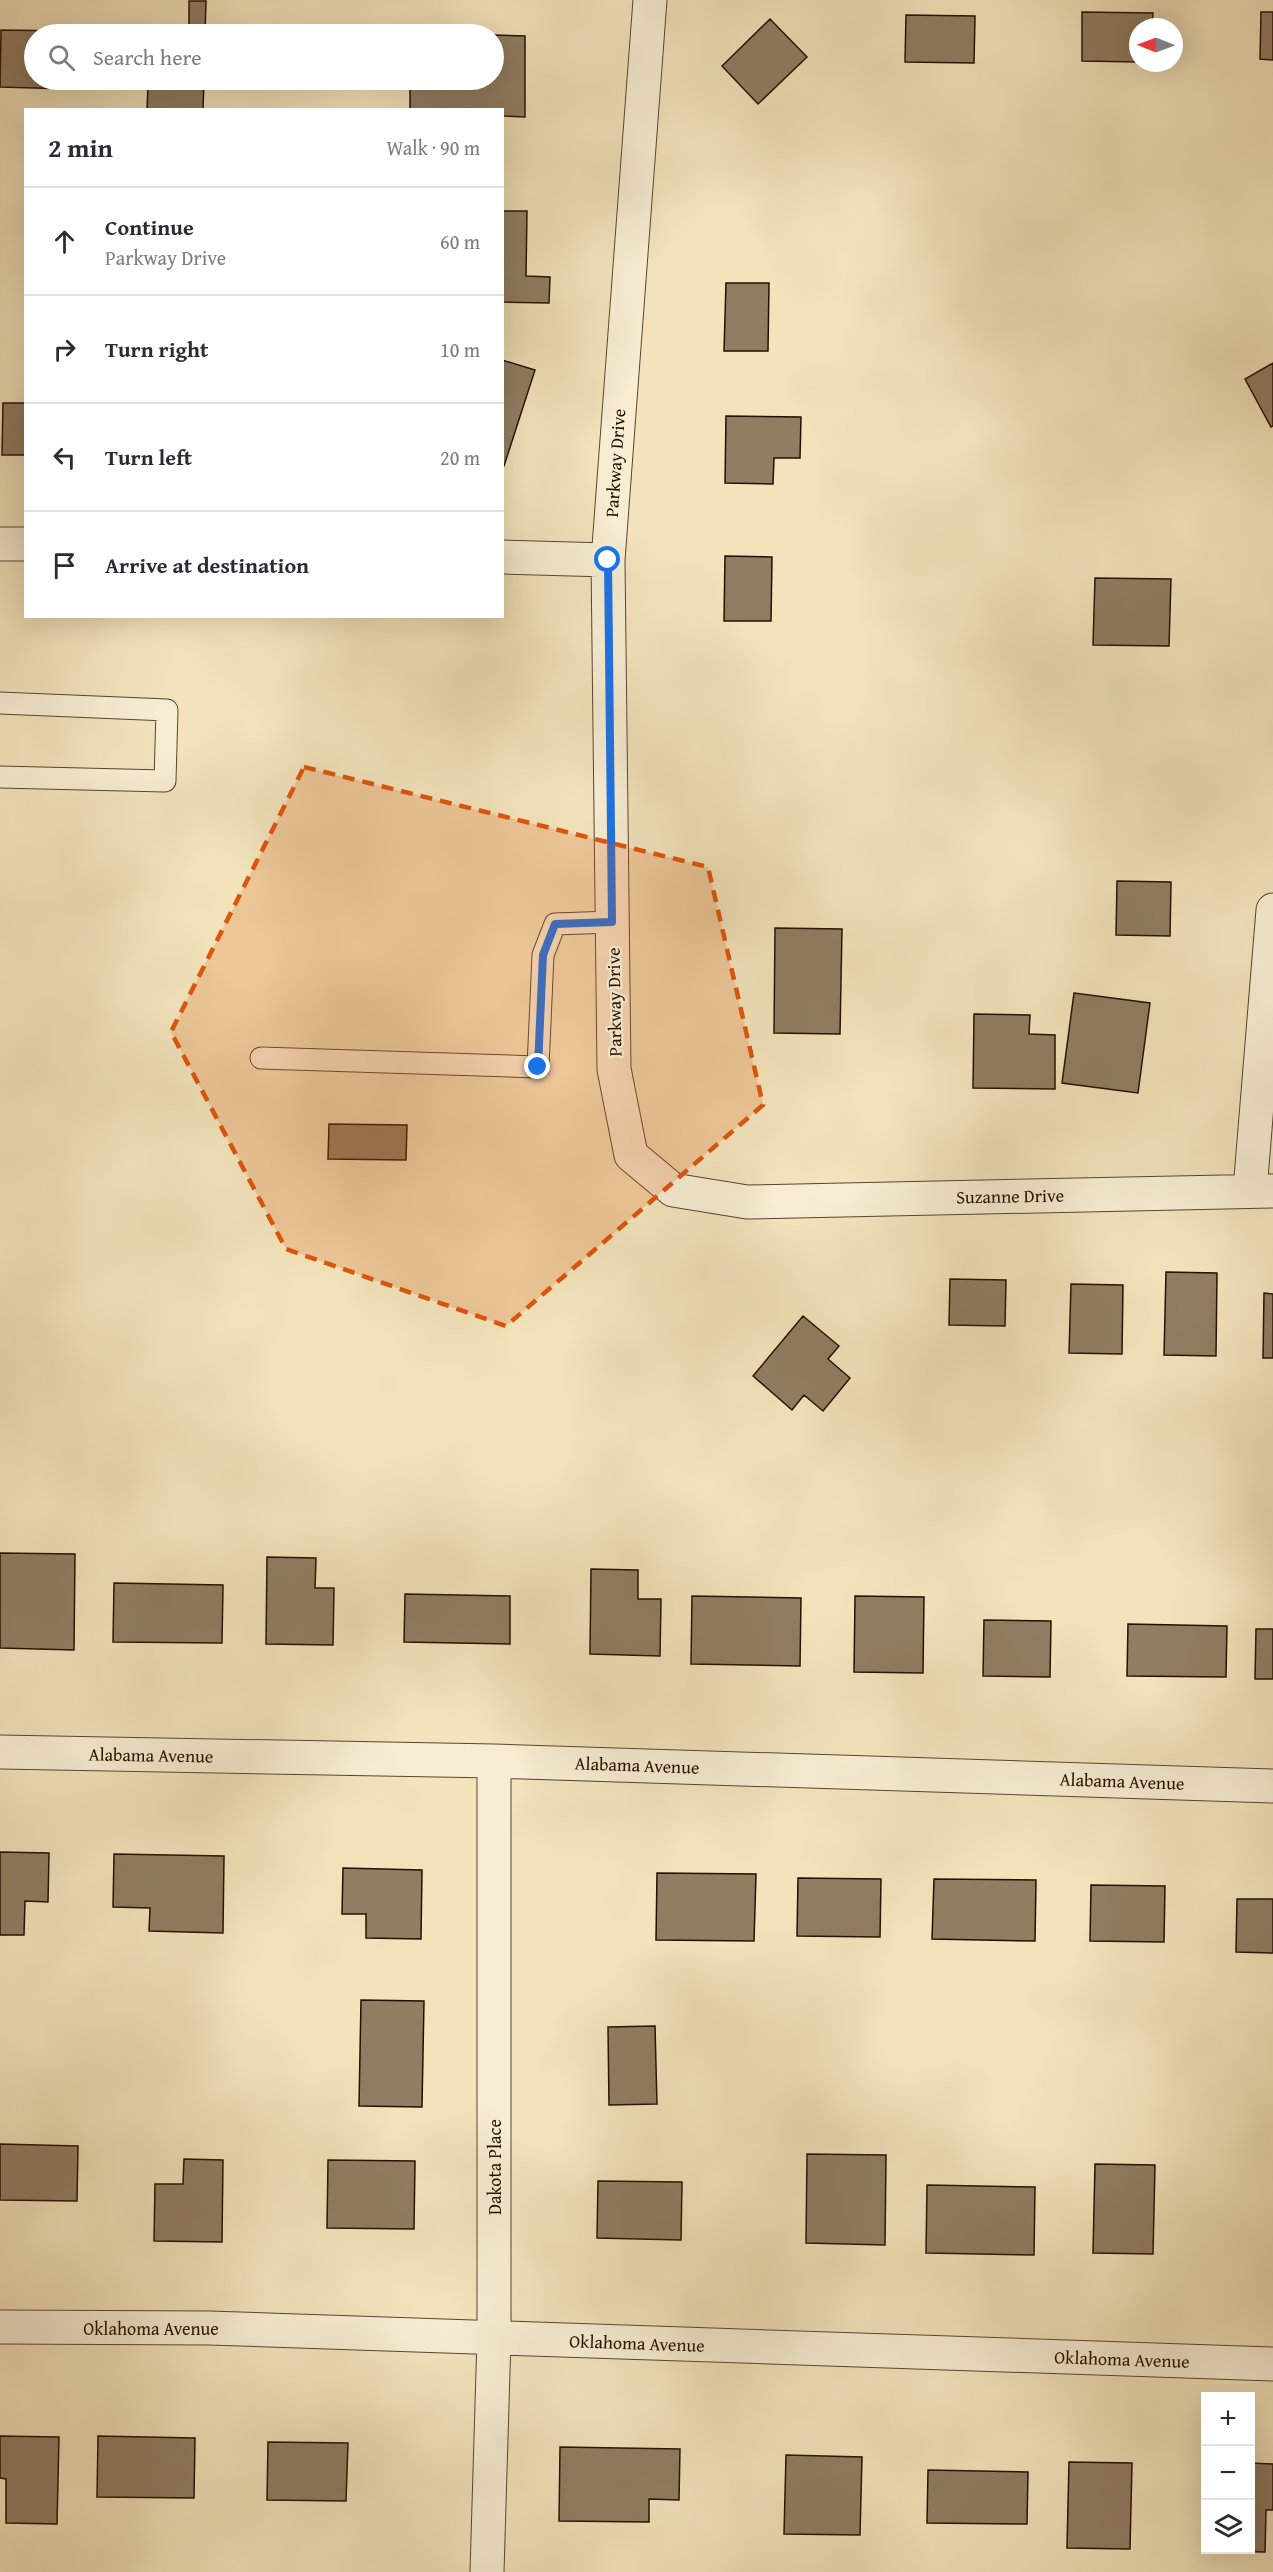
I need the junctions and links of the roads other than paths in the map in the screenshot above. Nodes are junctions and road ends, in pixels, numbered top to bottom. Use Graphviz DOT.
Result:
graph roads {
  1 [pos="650,0"];
  2 [pos="0,544"];
  3 [pos="24,544"];
  4 [pos="504,557"];
  5 [pos="608,560"];
  6 [pos="0,703"];
  7 [pos="0,777"];
  8 [pos="1273,910"];
  9 [pos="612,922"];
  10 [pos="261,1058"];
  11 [pos="1261,1191"];
  12 [pos="747,1202"];
  13 [pos="0,1752"];
  14 [pos="494,1761"];
  15 [pos="1273,1786"];
  16 [pos="0,2328"];
  17 [pos="494,2338"];
  18 [pos="1273,2364"];
  19 [pos="487,2572"];
  1 -- 5 [label="street, Parkway Drive"];
  2 -- 3 [label="street"];
  4 -- 5 [label="street"];
  5 -- 9 [label="street, Parkway Drive"];
  6 -- 7 [label="lane"];
  8 -- 11 [label="street"];
  9 -- 10 [label="lane"];
  9 -- 12 [label="street, Parkway Drive"];
  11 -- 12 [label="street, Suzanne Drive"];
  13 -- 14 [label="street, Alabama Avenue"];
  14 -- 15 [label="street, Alabama Avenue"];
  14 -- 17 [label="street, Dakota Place"];
  16 -- 17 [label="street, Oklahoma Avenue"];
  17 -- 18 [label="street, Oklahoma Avenue"];
  17 -- 19 [label="street, Dakota Place"];
}
